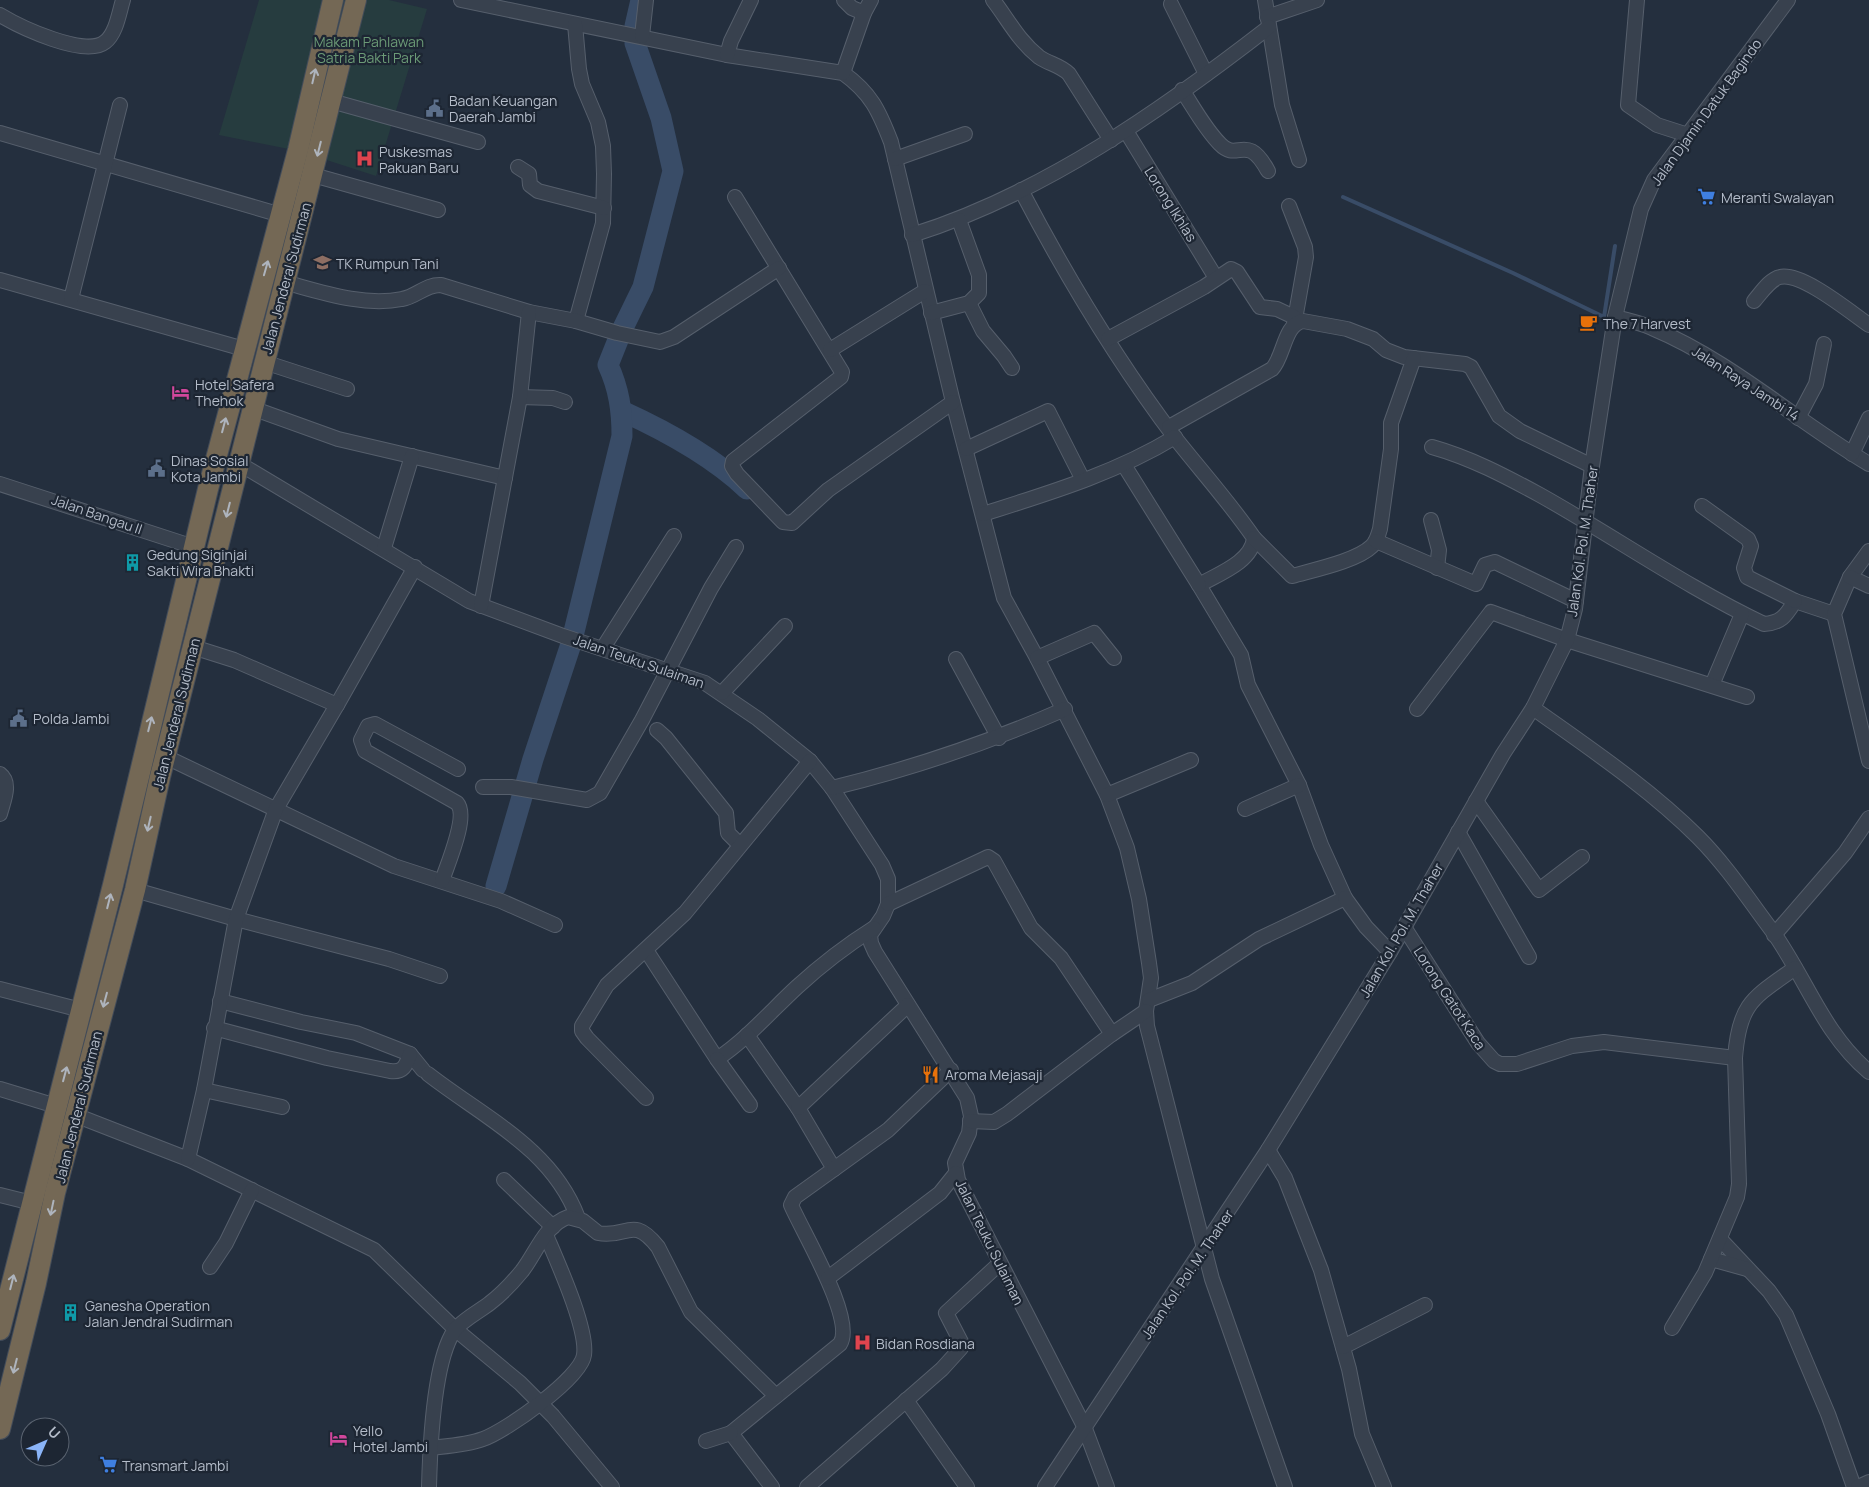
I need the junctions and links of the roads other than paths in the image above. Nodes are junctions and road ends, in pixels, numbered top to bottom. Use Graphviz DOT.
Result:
graph roads {
  1 [pos="123,0"];
  2 [pos="334,0"];
  3 [pos="356,0"];
  4 [pos="461,0"];
  5 [pos="646,0"];
  6 [pos="751,0"];
  7 [pos="844,0"];
  8 [pos="993,0"];
  9 [pos="1265,0"];
  10 [pos="1317,0"];
  11 [pos="1637,0"];
  12 [pos="1788,0"];
  13 [pos="1170,4"];
  14 [pos="867,6"];
  15 [pos="0,15"];
  16 [pos="1268,22"];
  17 [pos="575,24"];
  18 [pos="642,36"];
  19 [pos="727,55"];
  20 [pos="843,73"];
  21 [pos="1206,74"];
  22 [pos="1182,90"];
  23 [pos="120,105"];
  24 [pos="329,110"];
  25 [pos="306,113"];
  26 [pos="1126,131"];
  27 [pos="0,133"];
  28 [pos="965,134"];
  29 [pos="1688,135"];
  30 [pos="1111,140"];
  31 [pos="478,142"];
  32 [pos="895,159"];
  33 [pos="1299,160"];
  34 [pos="105,165"];
  35 [pos="518,166"];
  36 [pos="1268,171"];
  37 [pos="313,175"];
  38 [pos="1021,190"];
  39 [pos="735,197"];
  40 [pos="1289,206"];
  41 [pos="604,208"];
  42 [pos="438,210"];
  43 [pos="281,215"];
  44 [pos="959,220"];
  45 [pos="912,235"];
  46 [pos="778,268"];
  47 [pos="1216,278"];
  48 [pos="0,280"];
  49 [pos="284,282"];
  50 [pos="926,291"];
  51 [pos="71,299"];
  52 [pos="1754,301"];
  53 [pos="969,303"];
  54 [pos="529,312"];
  55 [pos="931,313"];
  56 [pos="1616,317"];
  57 [pos="576,321"];
  58 [pos="1294,321"];
  59 [pos="1869,325"];
  60 [pos="1108,339"];
  61 [pos="1824,344"];
  62 [pos="244,349"];
  63 [pos="830,350"];
  64 [pos="1414,358"];
  65 [pos="264,362"];
  66 [pos="1012,368"];
  67 [pos="347,390"];
  68 [pos="520,397"];
  69 [pos="565,402"];
  70 [pos="953,402"];
  71 [pos="252,408"];
  72 [pos="1798,418"];
  73 [pos="1869,418"];
  74 [pos="1172,432"];
  75 [pos="1432,447"];
  76 [pos="966,448"];
  77 [pos="1852,454"];
  78 [pos="412,456"];
  79 [pos="240,464"];
  80 [pos="1869,464"];
  81 [pos="1124,465"];
  82 [pos="1592,466"];
  83 [pos="506,478"];
  84 [pos="1083,480"];
  85 [pos="0,484"];
  86 [pos="1702,506"];
  87 [pos="983,514"];
  88 [pos="1431,520"];
  89 [pos="1585,520"];
  90 [pos="674,536"];
  91 [pos="1254,538"];
  92 [pos="1376,541"];
  93 [pos="194,547"];
  94 [pos="736,547"];
  95 [pos="384,548"];
  96 [pos="1869,551"];
  97 [pos="414,566"];
  98 [pos="1437,568"];
  99 [pos="1850,577"];
  100 [pos="1199,585"];
  101 [pos="1869,586"];
  102 [pos="1576,601"];
  103 [pos="1795,601"];
  104 [pos="481,606"];
  105 [pos="179,608"];
  106 [pos="202,613"];
  107 [pos="1742,614"];
  108 [pos="1834,614"];
  109 [pos="785,626"];
  110 [pos="1567,640"];
  111 [pos="193,647"];
  112 [pos="603,648"];
  113 [pos="1038,658"];
  114 [pos="1114,658"];
  115 [pos="956,659"];
  116 [pos="666,672"];
  117 [pos="1712,685"];
  118 [pos="722,693"];
  119 [pos="1747,698"];
  120 [pos="337,705"];
  121 [pos="1533,708"];
  122 [pos="1417,709"];
  123 [pos="1064,710"];
  124 [pos="657,730"];
  125 [pos="999,738"];
  126 [pos="166,757"];
  127 [pos="1191,760"];
  128 [pos="810,761"];
  129 [pos="1869,761"];
  130 [pos="458,769"];
  131 [pos="139,772"];
  132 [pos="0,774"];
  133 [pos="160,777"];
  134 [pos="1299,785"];
  135 [pos="483,787"];
  136 [pos="832,788"];
  137 [pos="1107,795"];
  138 [pos="1476,801"];
  139 [pos="276,809"];
  140 [pos="1245,809"];
  141 [pos="0,814"];
  142 [pos="1869,818"];
  143 [pos="1458,832"];
  144 [pos="740,845"];
  145 [pos="1582,857"];
  146 [pos="442,881"];
  147 [pos="135,890"];
  148 [pos="1345,898"];
  149 [pos="888,904"];
  150 [pos="236,920"];
  151 [pos="555,925"];
  152 [pos="1404,927"];
  153 [pos="874,928"];
  154 [pos="1774,935"];
  155 [pos="97,948"];
  156 [pos="646,950"];
  157 [pos="1390,952"];
  158 [pos="118,953"];
  159 [pos="1529,957"];
  160 [pos="1795,968"];
  161 [pos="440,976"];
  162 [pos="0,990"];
  163 [pos="220,1001"];
  164 [pos="908,1005"];
  165 [pos="1147,1006"];
  166 [pos="81,1010"];
  167 [pos="214,1028"];
  168 [pos="1112,1034"];
  169 [pos="747,1035"];
  170 [pos="410,1054"];
  171 [pos="1734,1058"];
  172 [pos="717,1059"];
  173 [pos="951,1070"];
  174 [pos="1869,1072"];
  175 [pos="0,1089"];
  176 [pos="204,1090"];
  177 [pos="646,1098"];
  178 [pos="750,1105"];
  179 [pos="56,1106"];
  180 [pos="282,1107"];
  181 [pos="798,1108"];
  182 [pos="75,1115"];
  183 [pos="970,1121"];
  184 [pos="1268,1150"];
  185 [pos="188,1159"];
  186 [pos="834,1169"];
  187 [pos="956,1173"];
  188 [pos="504,1180"];
  189 [pos="252,1190"];
  190 [pos="0,1196"];
  191 [pos="32,1203"];
  192 [pos="578,1218"];
  193 [pos="549,1231"];
  194 [pos="1720,1239"];
  195 [pos="1204,1250"];
  196 [pos="1711,1259"];
  197 [pos="1000,1264"];
  198 [pos="210,1267"];
  199 [pos="1748,1269"];
  200 [pos="828,1278"];
  201 [pos="1425,1305"];
  202 [pos="1672,1328"];
  203 [pos="0,1330"];
  204 [pos="455,1330"];
  205 [pos="1343,1347"];
  206 [pos="776,1396"];
  207 [pos="906,1400"];
  208 [pos="541,1403"];
  209 [pos="1084,1426"];
  210 [pos="0,1429"];
  211 [pos="731,1433"];
  212 [pos="706,1441"];
  213 [pos="430,1448"];
  214 [pos="1869,1482"];
  215 [pos="429,1487"];
  216 [pos="612,1487"];
  217 [pos="772,1487"];
  218 [pos="807,1487"];
  219 [pos="967,1487"];
  220 [pos="1045,1487"];
  221 [pos="1107,1487"];
  222 [pos="1285,1487"];
  223 [pos="1384,1487"];
  224 [pos="1854,1487"];
  225 [pos="1858,1487"];
  1 -- 15 [label="street"];
  25 -- 2 [label="highway, Jalan Jenderal Sudirman, one-way"];
  3 -- 24 [label="highway, Jalan Jenderal Sudirman"];
  4 -- 17 [label="street"];
  5 -- 18 [label="street"];
  6 -- 19 [label="street"];
  7 -- 14 [label="street"];
  8 -- 30 [label="street"];
  9 -- 16 [label="street"];
  10 -- 16 [label="street"];
  11 -- 29 [label="street"];
  12 -- 29 [label="street, Jalan Djamin Datuk Bagindo"];
  13 -- 21 [label="street"];
  14 -- 20 [label="street"];
  16 -- 21 [label="street"];
  16 -- 33 [label="street"];
  17 -- 18 [label="street"];
  17 -- 41 [label="street"];
  18 -- 19 [label="street"];
  19 -- 20 [label="street"];
  20 -- 32 [label="street"];
  21 -- 22 [label="street"];
  22 -- 26 [label="street"];
  22 -- 36 [label="street"];
  23 -- 34 [label="street"];
  24 -- 25 [label="highway"];
  24 -- 31 [label="street"];
  24 -- 37 [label="highway, Jalan Jenderal Sudirman, one-way"];
  25 -- 43 [label="highway, Jalan Jenderal Sudirman"];
  26 -- 30 [label="street"];
  26 -- 47 [label="street, Lorong Ikhlas"];
  27 -- 34 [label="street"];
  28 -- 32 [label="street"];
  29 -- 56 [label="street, Jalan Djamin Datuk Bagindo"];
  30 -- 38 [label="street"];
  32 -- 45 [label="street"];
  34 -- 43 [label="street"];
  34 -- 51 [label="street"];
  35 -- 41 [label="street"];
  37 -- 42 [label="street"];
  37 -- 49 [label="highway, Jalan Jenderal Sudirman"];
  38 -- 44 [label="street"];
  38 -- 60 [label="street"];
  39 -- 46 [label="street"];
  40 -- 58 [label="street"];
  41 -- 57 [label="street"];
  62 -- 43 [label="highway, Jalan Jenderal Sudirman, one-way"];
  44 -- 45 [label="street"];
  44 -- 53 [label="street"];
  45 -- 50 [label="street"];
  46 -- 57 [label="street"];
  46 -- 63 [label="street"];
  47 -- 58 [label="street"];
  47 -- 60 [label="street"];
  48 -- 51 [label="street"];
  49 -- 54 [label="street"];
  49 -- 65 [label="highway, Jalan Jenderal Sudirman"];
  50 -- 55 [label="street"];
  50 -- 63 [label="street"];
  51 -- 62 [label="street"];
  52 -- 59 [label="street"];
  53 -- 55 [label="street"];
  53 -- 66 [label="street"];
  54 -- 57 [label="street"];
  54 -- 68 [label="street"];
  55 -- 70 [label="street"];
  56 -- 72 [label="street, Jalan Raya Jambi 14"];
  56 -- 82 [label="street, Jalan Kol. Pol. M. Thaher"];
  58 -- 64 [label="street"];
  58 -- 74 [label="street"];
  60 -- 74 [label="street"];
  61 -- 72 [label="street"];
  93 -- 62 [label="highway, Jalan Jenderal Sudirman, one-way"];
  63 -- 70 [label="street"];
  64 -- 82 [label="street"];
  64 -- 92 [label="street"];
  65 -- 67 [label="street"];
  65 -- 71 [label="highway, Jalan Jenderal Sudirman"];
  68 -- 69 [label="street"];
  68 -- 83 [label="street"];
  70 -- 76 [label="street"];
  71 -- 78 [label="street"];
  71 -- 79 [label="highway, Jalan Jenderal Sudirman"];
  72 -- 77 [label="street, Jalan Raya Jambi 14"];
  73 -- 77 [label="street"];
  74 -- 81 [label="street"];
  74 -- 91 [label="street"];
  75 -- 89 [label="street"];
  76 -- 84 [label="street"];
  76 -- 87 [label="street"];
  77 -- 80 [label="street, Jalan Raya Jambi 14"];
  78 -- 83 [label="street"];
  78 -- 95 [label="street"];
  79 -- 95 [label="street, Jalan Teuku Sulaiman"];
  79 -- 106 [label="highway, Jalan Jenderal Sudirman, one-way"];
  81 -- 84 [label="street"];
  81 -- 100 [label="street"];
  82 -- 89 [label="street, Jalan Kol. Pol. M. Thaher"];
  83 -- 104 [label="street"];
  84 -- 87 [label="street"];
  85 -- 93 [label="street, Jalan Bangau II"];
  86 -- 103 [label="street"];
  87 -- 113 [label="street"];
  88 -- 98 [label="street"];
  89 -- 102 [label="street, Jalan Kol. Pol. M. Thaher"];
  89 -- 107 [label="street"];
  90 -- 112 [label="street"];
  91 -- 92 [label="street"];
  91 -- 100 [label="street"];
  92 -- 98 [label="street"];
  93 -- 105 [label="highway, Jalan Jenderal Sudirman"];
  94 -- 116 [label="street"];
  95 -- 97 [label="street, Jalan Teuku Sulaiman"];
  96 -- 99 [label="street"];
  97 -- 104 [label="street, Jalan Teuku Sulaiman"];
  97 -- 120 [label="street"];
  98 -- 102 [label="street"];
  99 -- 101 [label="street"];
  99 -- 108 [label="street"];
  100 -- 134 [label="street"];
  102 -- 110 [label="street, Jalan Kol. Pol. M. Thaher"];
  103 -- 107 [label="street"];
  103 -- 108 [label="street"];
  104 -- 112 [label="street, Jalan Teuku Sulaiman"];
  105 -- 106 [label="highway"];
  131 -- 105 [label="highway, Jalan Jenderal Sudirman, one-way"];
  106 -- 111 [label="highway, Jalan Jenderal Sudirman"];
  107 -- 117 [label="street"];
  108 -- 129 [label="street"];
  109 -- 118 [label="street"];
  110 -- 117 [label="street"];
  110 -- 121 [label="street, Jalan Kol. Pol. M. Thaher"];
  110 -- 122 [label="street"];
  111 -- 120 [label="street"];
  111 -- 126 [label="highway, Jalan Jenderal Sudirman"];
  112 -- 116 [label="street, Jalan Teuku Sulaiman"];
  113 -- 114 [label="street"];
  113 -- 123 [label="street"];
  115 -- 125 [label="street"];
  116 -- 118 [label="street, Jalan Teuku Sulaiman"];
  116 -- 135 [label="street"];
  117 -- 119 [label="street"];
  118 -- 128 [label="street, Jalan Teuku Sulaiman"];
  120 -- 139 [label="street"];
  121 -- 138 [label="street, Jalan Kol. Pol. M. Thaher"];
  121 -- 154 [label="street"];
  123 -- 125 [label="street"];
  123 -- 137 [label="street"];
  124 -- 144 [label="street"];
  125 -- 136 [label="street"];
  126 -- 133 [label="highway, Jalan Jenderal Sudirman"];
  126 -- 139 [label="street"];
  127 -- 137 [label="street"];
  128 -- 136 [label="street, Jalan Teuku Sulaiman"];
  128 -- 144 [label="street"];
  130 -- 146 [label="street"];
  131 -- 133 [label="highway"];
  155 -- 131 [label="highway, Jalan Jenderal Sudirman, one-way"];
  132 -- 141 [label="street"];
  133 -- 147 [label="highway, Jalan Jenderal Sudirman, one-way"];
  134 -- 140 [label="street"];
  134 -- 148 [label="street"];
  136 -- 149 [label="street, Jalan Teuku Sulaiman"];
  137 -- 165 [label="street"];
  138 -- 143 [label="street, Jalan Kol. Pol. M. Thaher"];
  138 -- 145 [label="street"];
  139 -- 146 [label="street"];
  139 -- 150 [label="street"];
  142 -- 154 [label="street"];
  143 -- 152 [label="street, Jalan Kol. Pol. M. Thaher"];
  143 -- 159 [label="street"];
  144 -- 156 [label="street"];
  146 -- 151 [label="street"];
  147 -- 150 [label="street"];
  147 -- 158 [label="highway, Jalan Jenderal Sudirman"];
  148 -- 157 [label="street"];
  148 -- 165 [label="street"];
  149 -- 153 [label="street"];
  149 -- 168 [label="street"];
  150 -- 161 [label="street"];
  150 -- 163 [label="street"];
  152 -- 157 [label="street, Jalan Kol. Pol. M. Thaher"];
  152 -- 171 [label="street, Lorong Gatot Kaca"];
  153 -- 164 [label="street, Jalan Teuku Sulaiman"];
  153 -- 169 [label="street"];
  154 -- 160 [label="street"];
  155 -- 158 [label="highway"];
  155 -- 166 [label="highway, Jalan Jenderal Sudirman"];
  156 -- 172 [label="street"];
  156 -- 177 [label="street"];
  157 -- 184 [label="street, Jalan Kol. Pol. M. Thaher"];
  158 -- 182 [label="highway, Jalan Jenderal Sudirman, one-way"];
  160 -- 171 [label="street"];
  160 -- 174 [label="street"];
  162 -- 166 [label="street"];
  163 -- 167 [label="street"];
  163 -- 170 [label="street"];
  164 -- 173 [label="street, Jalan Teuku Sulaiman"];
  164 -- 181 [label="street"];
  165 -- 168 [label="street"];
  165 -- 195 [label="street"];
  179 -- 166 [label="highway, Jalan Jenderal Sudirman, one-way"];
  167 -- 170 [label="street"];
  167 -- 176 [label="street"];
  168 -- 183 [label="street"];
  169 -- 172 [label="street"];
  169 -- 181 [label="street"];
  170 -- 192 [label="street"];
  171 -- 194 [label="street"];
  172 -- 178 [label="street"];
  173 -- 183 [label="street, Jalan Teuku Sulaiman"];
  173 -- 186 [label="street"];
  175 -- 179 [label="street"];
  176 -- 180 [label="street"];
  176 -- 185 [label="street"];
  179 -- 191 [label="highway, Jalan Jenderal Sudirman"];
  181 -- 186 [label="street"];
  182 -- 185 [label="street"];
  182 -- 210 [label="highway, Jalan Jenderal Sudirman, one-way"];
  183 -- 187 [label="street, Jalan Teuku Sulaiman"];
  184 -- 195 [label="street, Jalan Kol. Pol. M. Thaher"];
  184 -- 205 [label="street"];
  185 -- 189 [label="street"];
  186 -- 200 [label="street"];
  187 -- 197 [label="street, Jalan Teuku Sulaiman"];
  187 -- 200 [label="street"];
  188 -- 193 [label="street"];
  189 -- 198 [label="street"];
  189 -- 204 [label="street"];
  190 -- 191 [label="street"];
  203 -- 191 [label="highway, Jalan Jenderal Sudirman, one-way"];
  192 -- 193 [label="street"];
  192 -- 206 [label="street"];
  193 -- 204 [label="street"];
  193 -- 208 [label="street"];
  194 -- 196 [label="street"];
  194 -- 199 [label="street"];
  195 -- 209 [label="street, Jalan Kol. Pol. M. Thaher"];
  195 -- 222 [label="street"];
  196 -- 199 [label="street"];
  196 -- 202 [label="street"];
  197 -- 207 [label="street"];
  197 -- 209 [label="street, Jalan Teuku Sulaiman"];
  199 -- 224 [label="street"];
  200 -- 206 [label="street"];
  201 -- 205 [label="street"];
  204 -- 208 [label="street"];
  204 -- 213 [label="street"];
  205 -- 223 [label="street"];
  206 -- 211 [label="street"];
  207 -- 218 [label="street"];
  207 -- 219 [label="street"];
  208 -- 213 [label="street"];
  208 -- 216 [label="street"];
  209 -- 220 [label="street, Jalan Kol. Pol. M. Thaher"];
  209 -- 221 [label="street, Jalan Teuku Sulaiman"];
  211 -- 212 [label="street"];
  211 -- 217 [label="street"];
  213 -- 215 [label="street"];
  214 -- 225 [label="street"];
}
